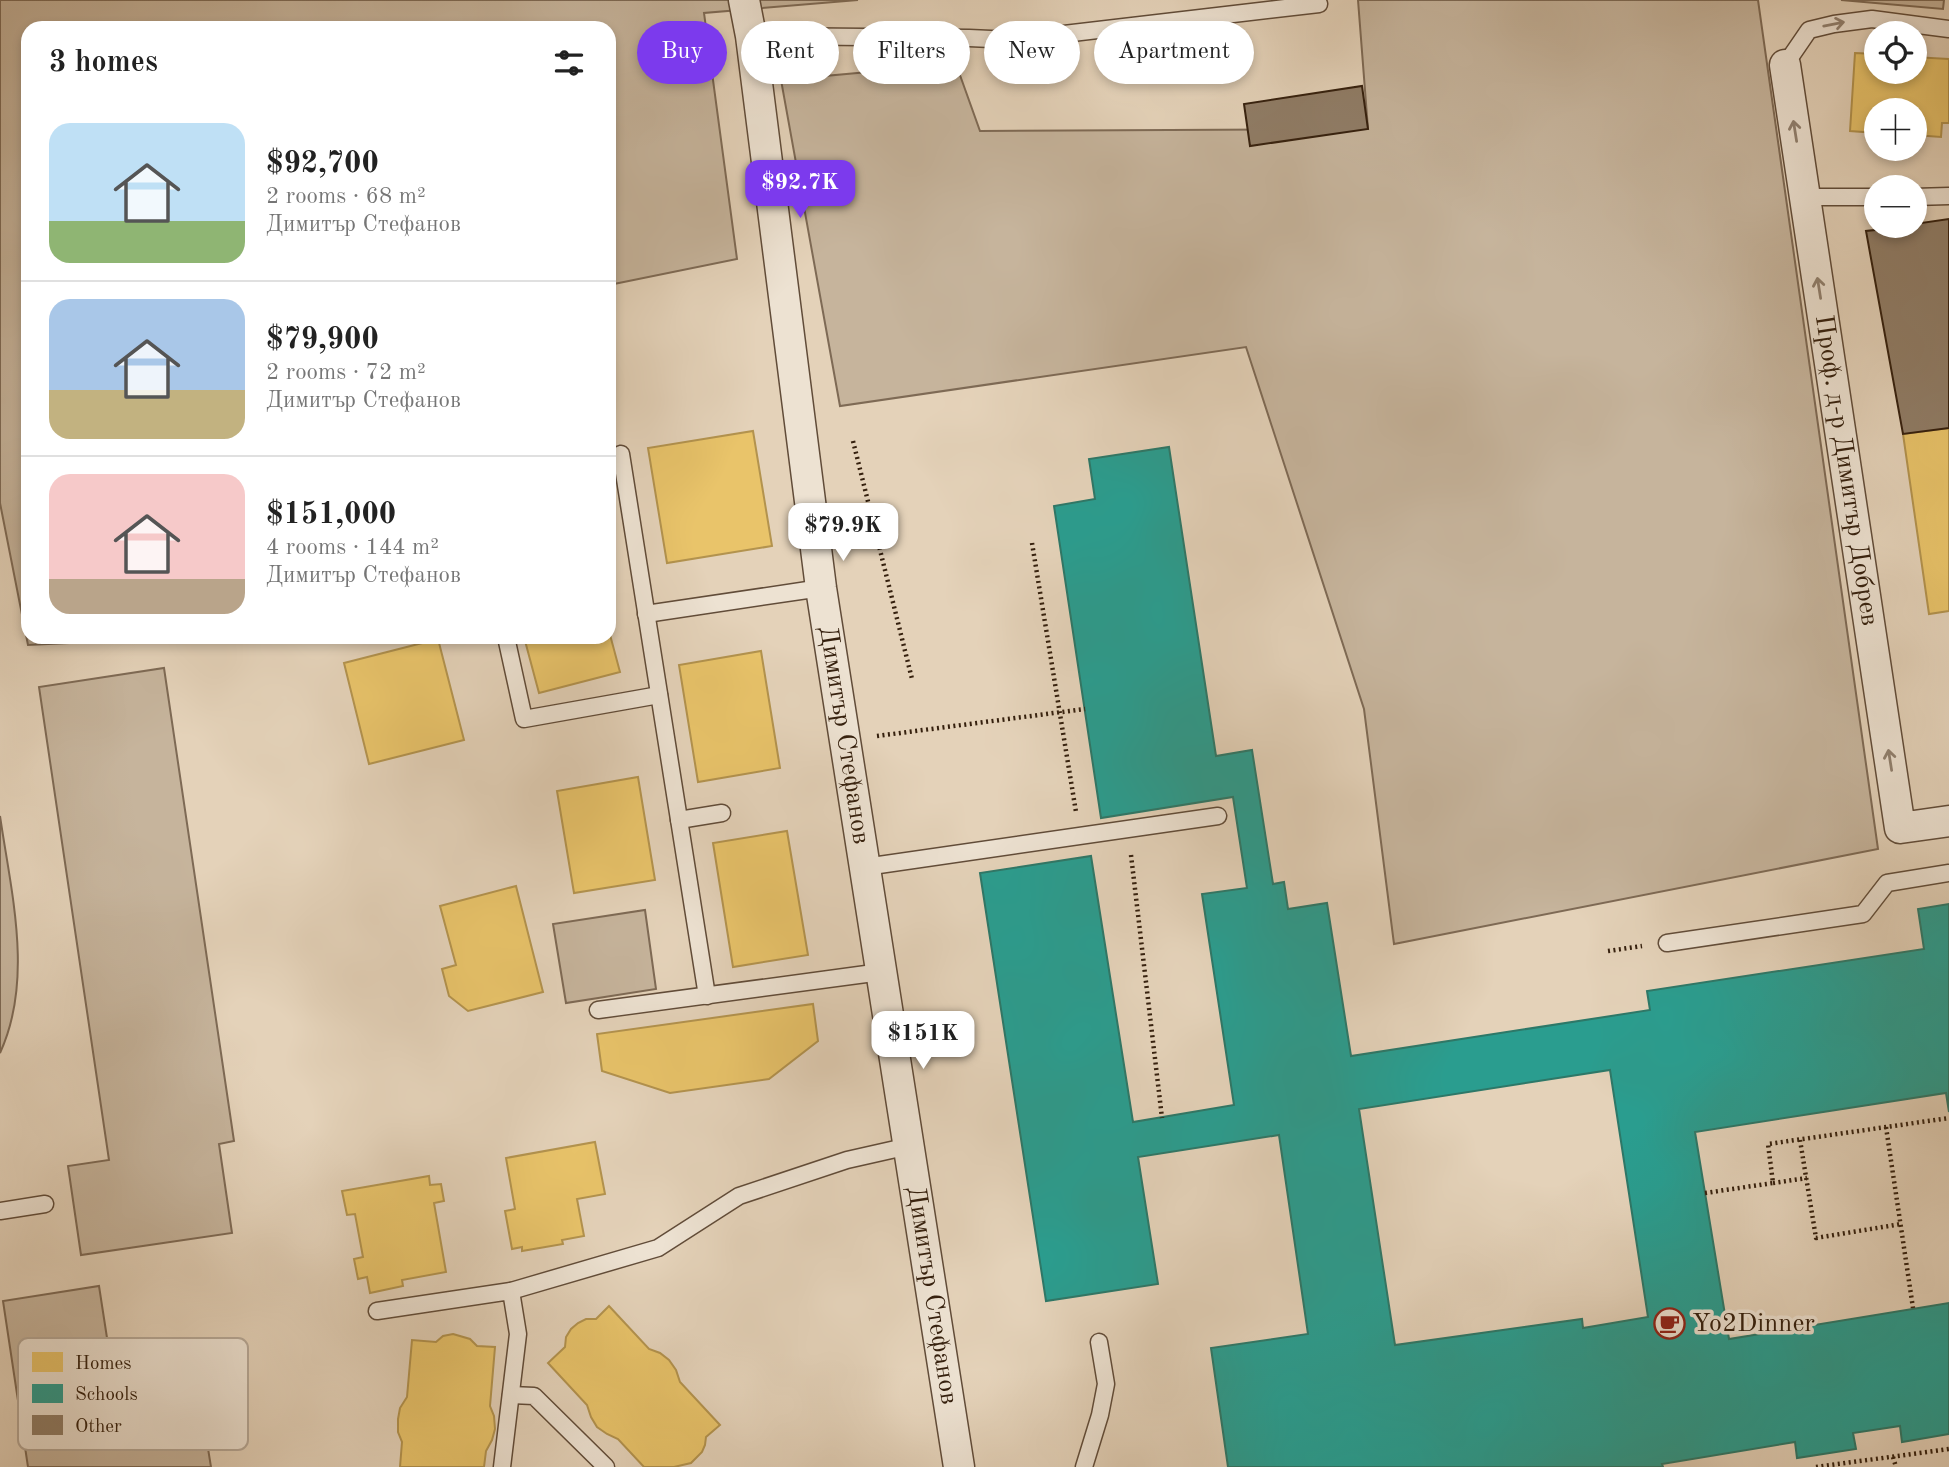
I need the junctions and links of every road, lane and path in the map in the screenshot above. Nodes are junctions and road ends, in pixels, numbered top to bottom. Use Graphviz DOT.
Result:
graph roads {
  1 [pos="744,0"];
  2 [pos="1319,4"];
  3 [pos="748,21"];
  4 [pos="1949,29"];
  5 [pos="839,37"];
  6 [pos="1785,65"];
  7 [pos="757,84"];
  8 [pos="1949,196"];
  9 [pos="1805,197"];
  10 [pos="1864,197"];
  11 [pos="1927,197"];
  12 [pos="853,441"];
  13 [pos="621,454"];
  14 [pos="1032,543"];
  15 [pos="821,588"];
  16 [pos="646,614"];
  17 [pos="508,644"];
  18 [pos="912,679"];
  19 [pos="659,695"];
  20 [pos="1085,709"];
  21 [pos="1059,712"];
  22 [pos="845,741"];
  23 [pos="722,813"];
  24 [pos="1218,816"];
  25 [pos="679,820"];
  26 [pos="1949,821"];
  27 [pos="1129,829"];
  28 [pos="1080,836"];
  29 [pos="864,867"];
  30 [pos="1949,873"];
  31 [pos="1667,943"];
  32 [pos="1608,951"];
  33 [pos="881,972"];
  34 [pos="707,996"];
  35 [pos="598,1010"];
  36 [pos="1162,1118"];
  37 [pos="1949,1118"];
  38 [pos="1886,1127"];
  39 [pos="1800,1139"];
  40 [pos="909,1146"];
  41 [pos="1807,1178"];
  42 [pos="1773,1183"];
  43 [pos="1705,1193"];
  44 [pos="46,1204"];
  45 [pos="0,1211"];
  46 [pos="1901,1224"];
  47 [pos="512,1291"];
  48 [pos="1913,1308"];
  49 [pos="377,1311"];
  50 [pos="1098,1342"];
  51 [pos="511,1395"];
  52 [pos="1949,1449"];
  53 [pos="1894,1457"];
  54 [pos="502,1467"];
  55 [pos="606,1467"];
  56 [pos="959,1467"];
  57 [pos="1084,1467"];
  58 [pos="1816,1467"];
  59 [pos="1896,1467"];
  1 -- 3 [label="street, Димитър Стефанов"];
  2 -- 5 [label="lane"];
  6 -- 4 [label="lane, one-way"];
  9 -- 6 [label="street, Проф. д-р Димитър Добрев, one-way"];
  7 -- 15 [label="street, Димитър Стефанов"];
  8 -- 11 [label="lane"];
  9 -- 10 [label="lane"];
  26 -- 9 [label="street, Проф. д-р Димитър Добрев, one-way"];
  12 -- 18 [label="path"];
  13 -- 16 [label="lane"];
  14 -- 21 [label="path"];
  15 -- 16 [label="lane"];
  15 -- 22 [label="street, Димитър Стефанов"];
  16 -- 19 [label="lane"];
  17 -- 19 [label="lane"];
  19 -- 25 [label="lane"];
  20 -- 21 [label="path"];
  21 -- 22 [label="path"];
  21 -- 28 [label="path"];
  22 -- 29 [label="street, Димитър Стефанов"];
  23 -- 25 [label="lane"];
  24 -- 27 [label="lane"];
  25 -- 34 [label="lane"];
  27 -- 28 [label="lane"];
  27 -- 36 [label="path"];
  28 -- 29 [label="lane"];
  29 -- 33 [label="street, Димитър Стефанов"];
  30 -- 31 [label="lane"];
  31 -- 32 [label="path"];
  33 -- 34 [label="lane"];
  33 -- 40 [label="street, Димитър Стефанов"];
  34 -- 35 [label="lane"];
  37 -- 38 [label="path"];
  38 -- 39 [label="path"];
  38 -- 46 [label="path"];
  39 -- 41 [label="path"];
  39 -- 42 [label="path"];
  40 -- 47 [label="lane"];
  40 -- 56 [label="street, Димитър Стефанов"];
  41 -- 42 [label="path"];
  41 -- 46 [label="path"];
  42 -- 43 [label="path"];
  44 -- 45 [label="lane"];
  46 -- 48 [label="path"];
  47 -- 49 [label="lane"];
  47 -- 51 [label="lane"];
  50 -- 57 [label="lane"];
  51 -- 54 [label="lane"];
  51 -- 55 [label="lane"];
  52 -- 53 [label="path"];
  53 -- 58 [label="path"];
  53 -- 59 [label="path"];
}
